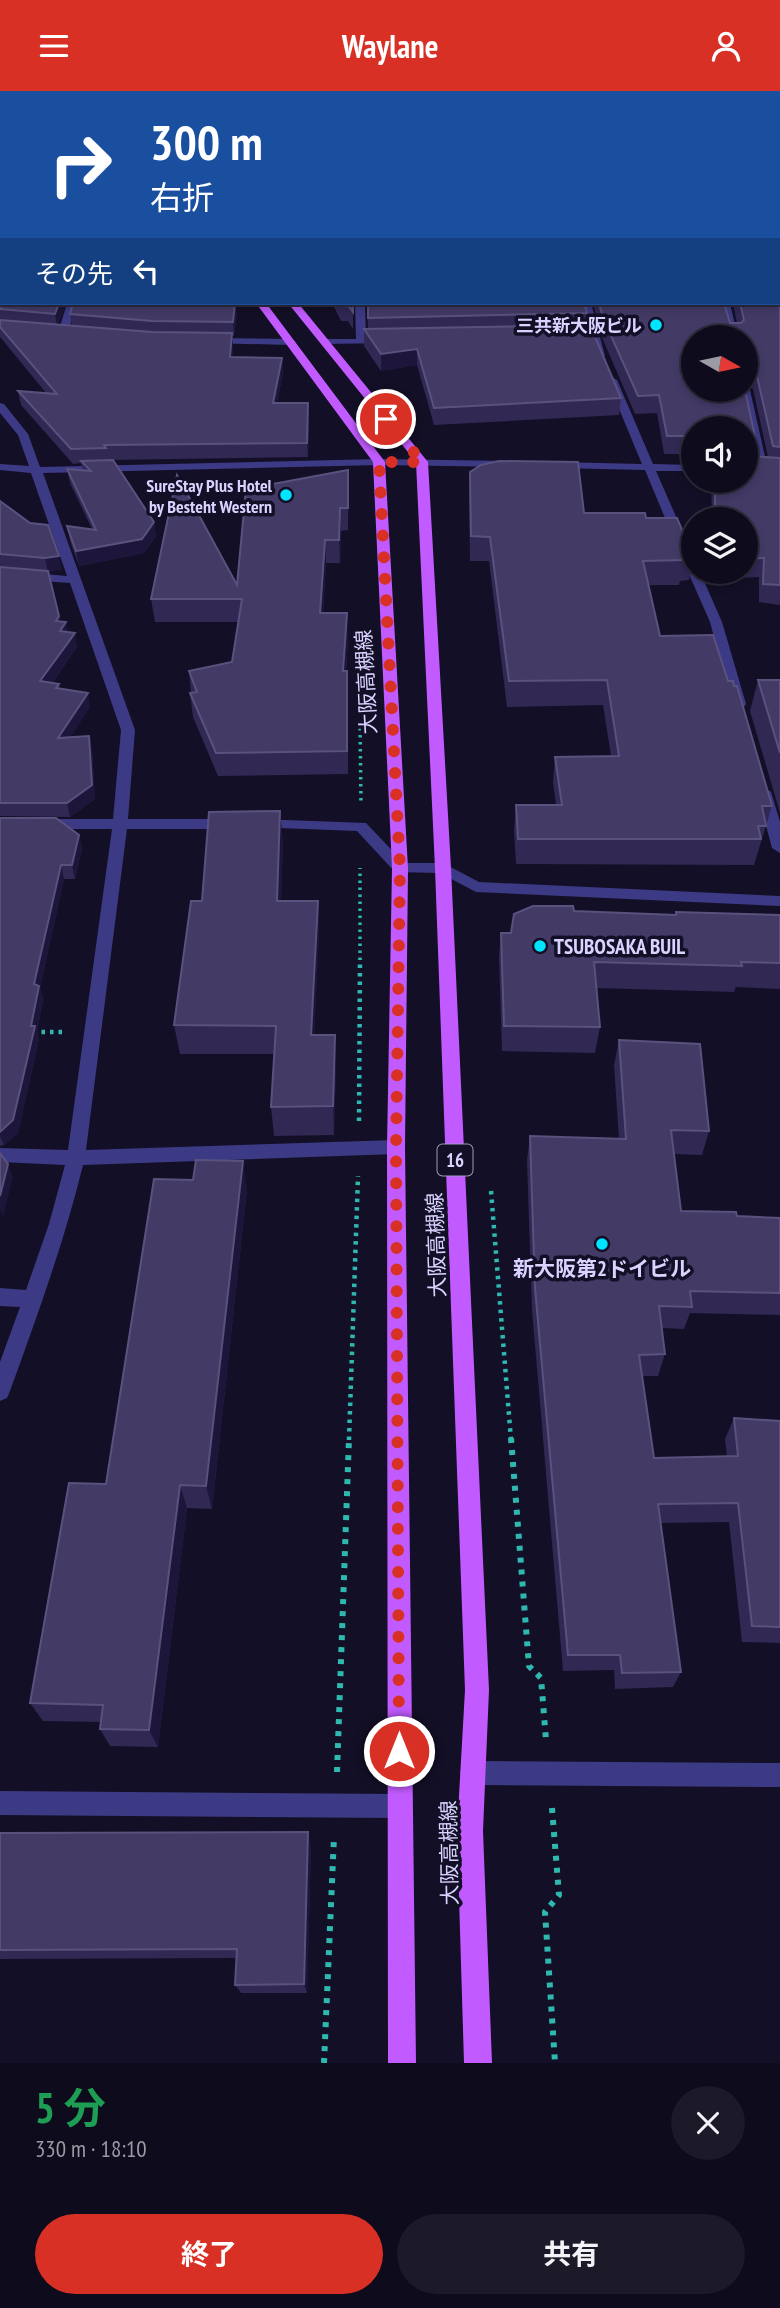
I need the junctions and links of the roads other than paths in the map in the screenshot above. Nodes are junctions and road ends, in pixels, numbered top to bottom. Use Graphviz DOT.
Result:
graph roads {
  1 [pos="71,305"];
  2 [pos="263,305"];
  3 [pos="295,305"];
  4 [pos="360,305"];
  5 [pos="586,305"];
  6 [pos="725,305"];
  7 [pos="730,325"];
  8 [pos="50,332"];
  9 [pos="63,333"];
  10 [pos="76,334"];
  11 [pos="580,336"];
  12 [pos="594,336"];
  13 [pos="193,341"];
  14 [pos="402,341"];
  15 [pos="291,342"];
  16 [pos="326,342"];
  17 [pos="362,342"];
  18 [pos="604,361"];
  19 [pos="609,373"];
  20 [pos="0,406"];
  21 [pos="758,440"];
  22 [pos="379,462"];
  23 [pos="422,462"];
  24 [pos="529,465"];
  25 [pos="542,465"];
  26 [pos="0,467"];
  27 [pos="648,467"];
  28 [pos="681,468"];
  29 [pos="36,470"];
  30 [pos="758,470"];
  31 [pos="681,543"];
  32 [pos="0,575"];
  33 [pos="75,580"];
  34 [pos="700,584"];
  35 [pos="742,715"];
  36 [pos="761,782"];
  37 [pos="120,822"];
  38 [pos="0,824"];
  39 [pos="780,848"];
  40 [pos="400,868"];
  41 [pos="443,868"];
  42 [pos="780,901"];
  43 [pos="396,1147"];
  44 [pos="0,1155"];
  45 [pos="76,1158"];
  46 [pos="0,1297"];
  47 [pos="34,1299"];
  48 [pos="0,1391"];
  49 [pos="472,1773"];
  50 [pos="780,1775"];
  51 [pos="0,1803"];
  52 [pos="399,1806"];
  53 [pos="402,2063"];
  54 [pos="478,2063"];
  1 -- 9 [label="street"];
  2 -- 15 [label="main road"];
  3 -- 16 [label="main road"];
  4 -- 17 [label="street"];
  5 -- 12 [label="street"];
  6 -- 7 [label="street"];
  8 -- 9 [label="street"];
  9 -- 10 [label="street"];
  11 -- 12 [label="street"];
  12 -- 18 [label="street"];
  13 -- 15 [label="street"];
  14 -- 17 [label="street"];
  15 -- 22 [label="main road"];
  16 -- 17 [label="street"];
  16 -- 23 [label="main road"];
  19 -- 27 [label="street"];
  20 -- 29 [label="street"];
  21 -- 30 [label="street"];
  22 -- 23 [label="street"];
  22 -- 29 [label="street"];
  22 -- 40 [label="main road, 大阪高槻線"];
  23 -- 24 [label="street"];
  23 -- 41 [label="main road, 大阪高槻線 / 16"];
  25 -- 27 [label="street"];
  26 -- 29 [label="street"];
  27 -- 28 [label="street"];
  27 -- 31 [label="street"];
  29 -- 33 [label="street"];
  32 -- 33 [label="street"];
  33 -- 37 [label="street"];
  34 -- 35 [label="street"];
  36 -- 39 [label="street"];
  37 -- 38 [label="street"];
  37 -- 40 [label="street"];
  37 -- 45 [label="street"];
  40 -- 41 [label="street"];
  40 -- 43 [label="main road, 大阪高槻線"];
  41 -- 42 [label="street"];
  41 -- 49 [label="main road, 大阪高槻線 / 16"];
  43 -- 45 [label="street"];
  43 -- 52 [label="main road, 大阪高槻線"];
  44 -- 45 [label="street"];
  45 -- 47 [label="street"];
  46 -- 47 [label="street"];
  47 -- 48 [label="street"];
  49 -- 50 [label="street"];
  49 -- 54 [label="main road, 大阪高槻線 / 16"];
  51 -- 52 [label="street"];
  52 -- 53 [label="main road, 大阪高槻線"];
}
